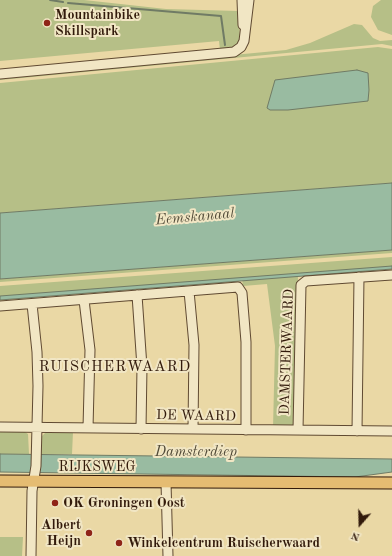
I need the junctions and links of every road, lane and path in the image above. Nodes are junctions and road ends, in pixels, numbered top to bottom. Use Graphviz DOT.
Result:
graph roads {
  1 [pos="242,0"];
  2 [pos="249,0"];
  3 [pos="244,38"];
  4 [pos="0,74"];
  5 [pos="392,275"];
  6 [pos="359,277"];
  7 [pos="189,291"];
  8 [pos="137,295"];
  9 [pos="84,300"];
  10 [pos="32,304"];
  11 [pos="0,306"];
  12 [pos="0,427"];
  13 [pos="36,428"];
  14 [pos="88,428"];
  15 [pos="141,429"];
  16 [pos="193,429"];
  17 [pos="246,430"];
  18 [pos="298,430"];
  19 [pos="357,431"];
  20 [pos="392,431"];
  21 [pos="392,478"];
  22 [pos="0,481"];
  23 [pos="362,482"];
  24 [pos="392,483"];
  25 [pos="33,486"];
  26 [pos="166,487"];
  27 [pos="31,556"];
  28 [pos="168,556"];
  1 -- 3 [label="street"];
  2 -- 3 [label="street"];
  3 -- 4 [label="street"];
  5 -- 6 [label="street, DAMSTERWAARD"];
  6 -- 18 [label="street, DAMSTERWAARD"];
  6 -- 19 [label="street"];
  7 -- 8 [label="street"];
  7 -- 16 [label="street"];
  7 -- 17 [label="street"];
  8 -- 9 [label="street"];
  8 -- 15 [label="street"];
  9 -- 10 [label="street"];
  9 -- 14 [label="street"];
  10 -- 11 [label="street"];
  10 -- 13 [label="street"];
  12 -- 13 [label="street, DE WAARD"];
  13 -- 14 [label="street, DE WAARD"];
  13 -- 25 [label="street"];
  14 -- 15 [label="street, DE WAARD"];
  15 -- 16 [label="street, DE WAARD"];
  16 -- 17 [label="street, DE WAARD"];
  17 -- 18 [label="street, DE WAARD"];
  18 -- 19 [label="street, DE WAARD"];
  19 -- 20 [label="street, DE WAARD"];
  21 -- 23 [label="main road, RIJKSWEG"];
  22 -- 25 [label="main road, RIJKSWEG"];
  23 -- 24 [label="main road, RIJKSWEG"];
  23 -- 26 [label="main road, RIJKSWEG"];
  25 -- 26 [label="main road, RIJKSWEG"];
  25 -- 27 [label="street"];
  26 -- 28 [label="street"];
}
